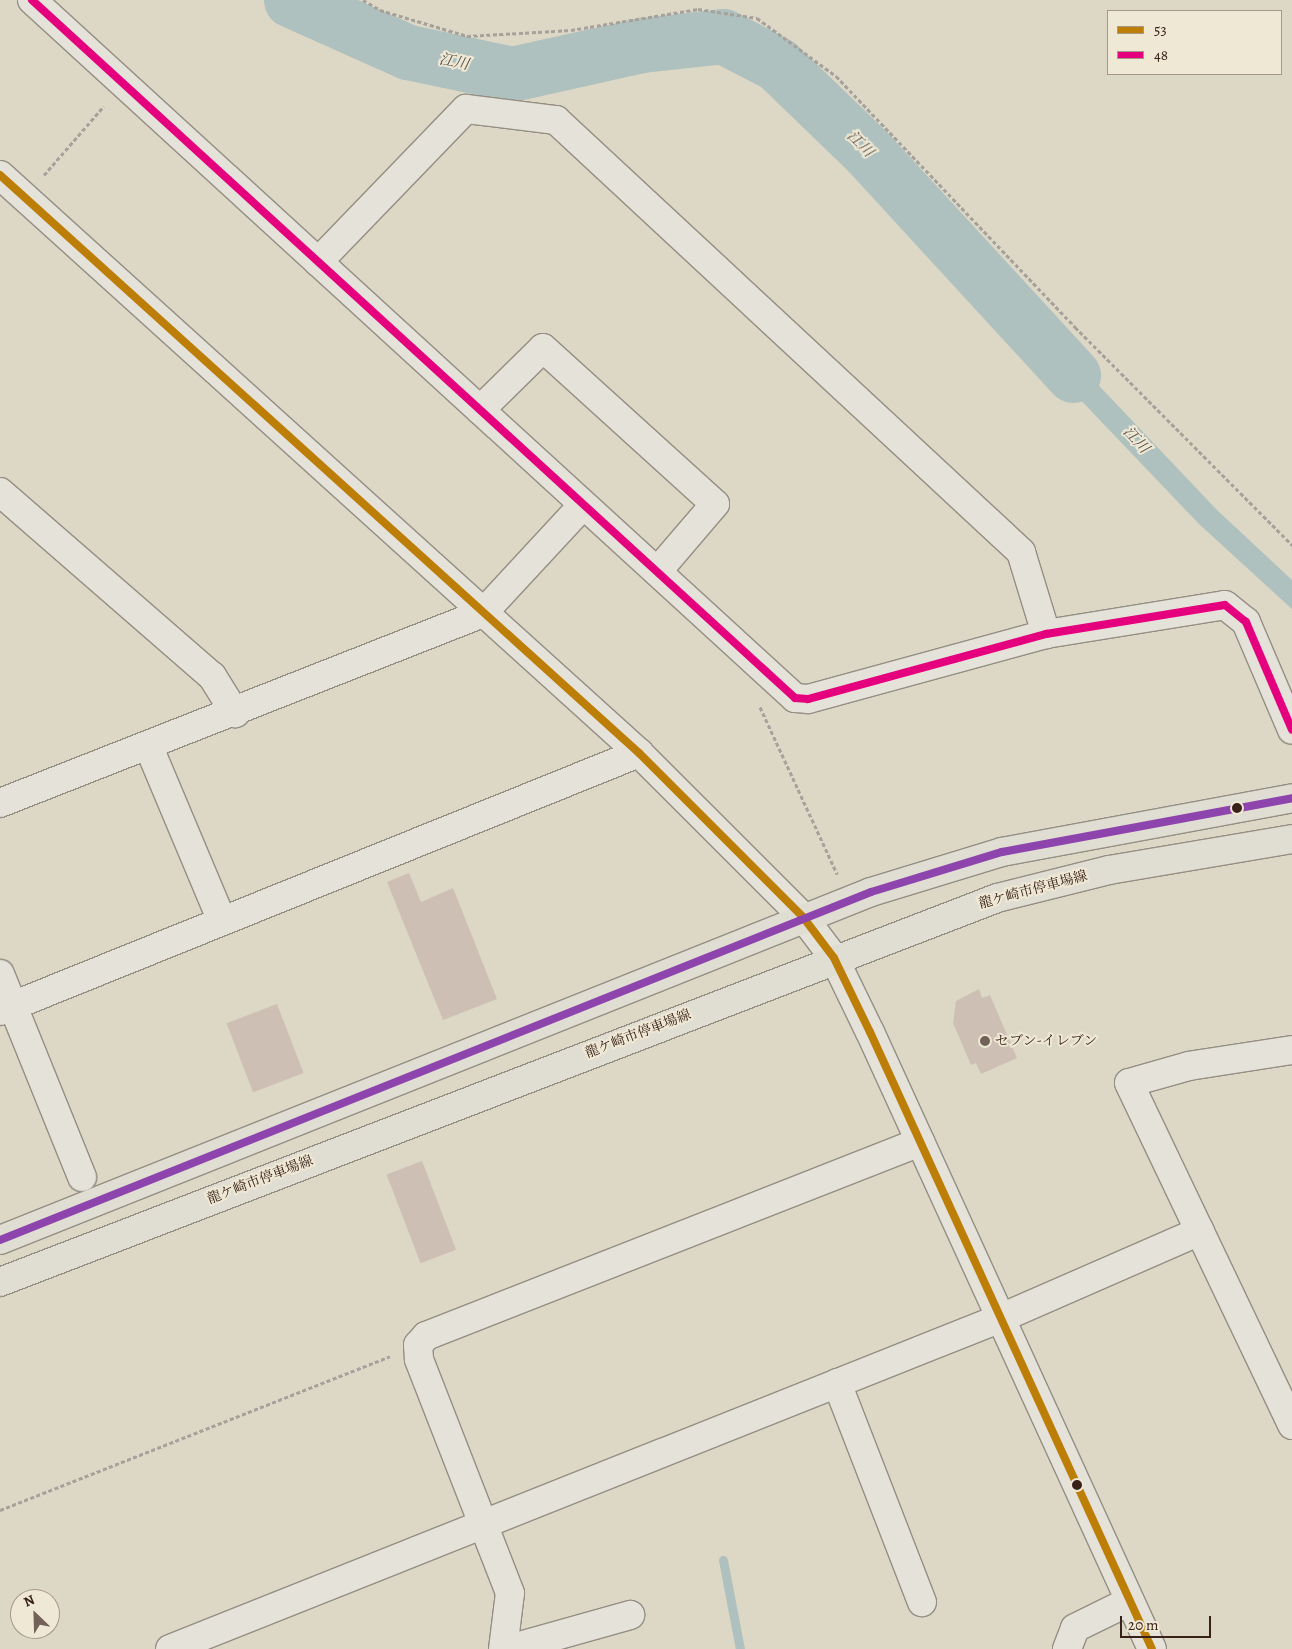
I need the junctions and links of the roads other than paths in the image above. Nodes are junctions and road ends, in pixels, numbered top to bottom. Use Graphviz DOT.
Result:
graph roads {
  1 [pos="32,0"];
  2 [pos="0,175"];
  3 [pos="318,262"];
  4 [pos="480,410"];
  5 [pos="0,492"];
  6 [pos="583,505"];
  7 [pos="658,572"];
  8 [pos="484,613"];
  9 [pos="1046,634"];
  10 [pos="235,713"];
  11 [pos="1292,730"];
  12 [pos="148,745"];
  13 [pos="639,753"];
  14 [pos="1292,798"];
  15 [pos="0,803"];
  16 [pos="1292,839"];
  17 [pos="803,917"];
  18 [pos="222,921"];
  19 [pos="834,958"];
  20 [pos="0,974"];
  21 [pos="6,1008"];
  22 [pos="1292,1050"];
  23 [pos="920,1142"];
  24 [pos="82,1177"];
  25 [pos="1200,1231"];
  26 [pos="0,1240"];
  27 [pos="0,1282"];
  28 [pos="1001,1318"];
  29 [pos="837,1383"];
  30 [pos="1292,1425"];
  31 [pos="484,1522"];
  32 [pos="1130,1601"];
  33 [pos="922,1602"];
  34 [pos="630,1615"];
  35 [pos="184,1647"];
  36 [pos="503,1649"];
  37 [pos="508,1649"];
  38 [pos="1067,1649"];
  39 [pos="1152,1649"];
  1 -- 3 [label="street"];
  2 -- 8 [label="street"];
  3 -- 4 [label="street"];
  3 -- 9 [label="street"];
  4 -- 6 [label="street"];
  4 -- 7 [label="street"];
  5 -- 10 [label="street"];
  6 -- 7 [label="street"];
  6 -- 8 [label="street"];
  7 -- 9 [label="street"];
  8 -- 10 [label="street"];
  8 -- 13 [label="street"];
  9 -- 11 [label="street"];
  10 -- 12 [label="street"];
  12 -- 15 [label="street"];
  12 -- 18 [label="street"];
  13 -- 17 [label="street"];
  13 -- 18 [label="street"];
  14 -- 17 [label="main road"];
  16 -- 19 [label="main road, 龍ケ崎市停車場線"];
  17 -- 19 [label="street"];
  17 -- 26 [label="main road"];
  18 -- 21 [label="street"];
  19 -- 23 [label="street"];
  19 -- 27 [label="main road, 龍ケ崎市停車場線"];
  20 -- 21 [label="street"];
  21 -- 24 [label="street"];
  22 -- 25 [label="street"];
  23 -- 28 [label="street"];
  23 -- 31 [label="street"];
  25 -- 28 [label="street"];
  25 -- 30 [label="street"];
  28 -- 29 [label="street"];
  28 -- 32 [label="street"];
  29 -- 31 [label="street"];
  29 -- 33 [label="street"];
  31 -- 35 [label="street"];
  31 -- 36 [label="street"];
  32 -- 38 [label="street"];
  32 -- 39 [label="street"];
  34 -- 37 [label="street"];
}
